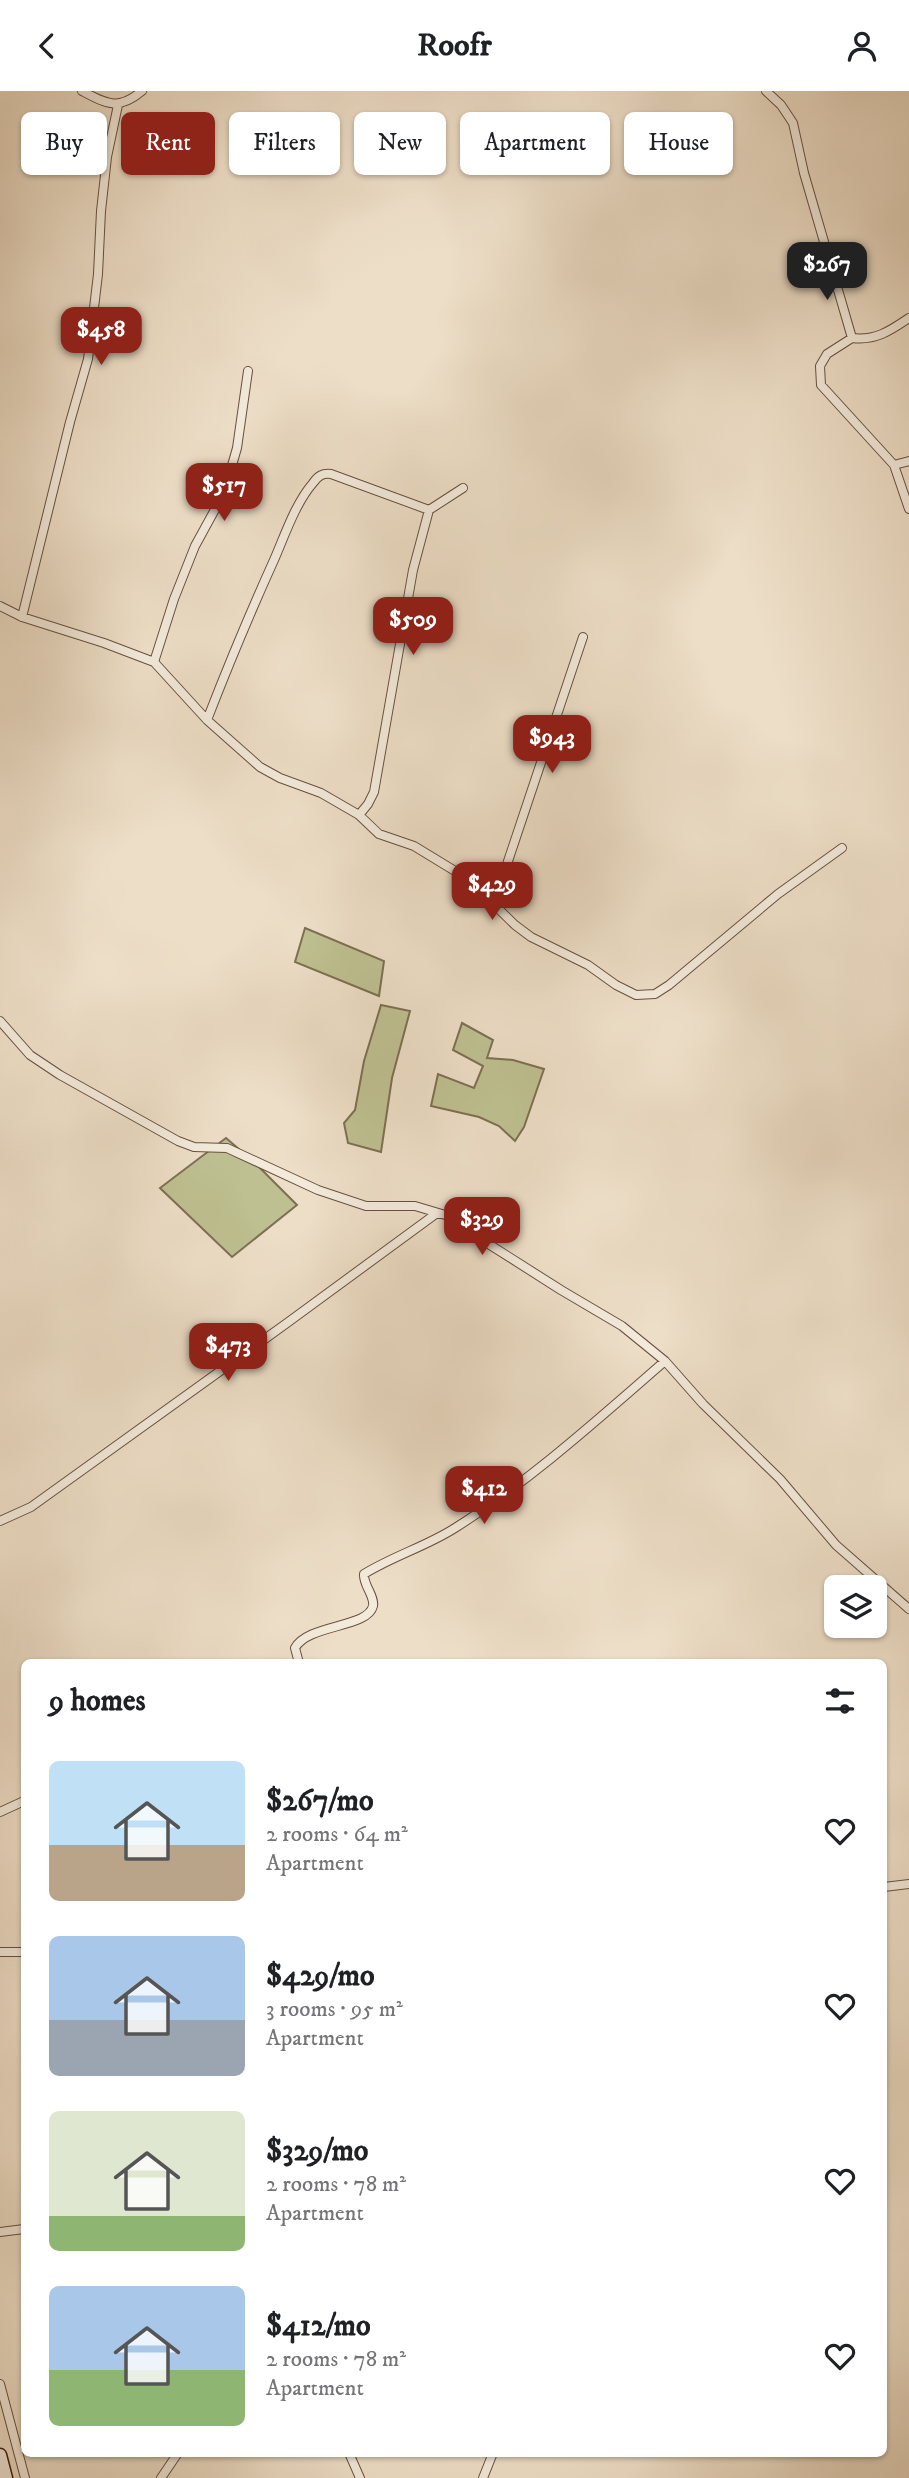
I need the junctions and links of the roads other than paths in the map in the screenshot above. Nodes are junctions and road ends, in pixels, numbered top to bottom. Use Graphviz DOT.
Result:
graph roads {
  1 [pos="82,91"];
  2 [pos="142,91"];
  3 [pos="766,91"];
  4 [pos="118,105"];
  5 [pos="909,318"];
  6 [pos="852,338"];
  7 [pos="248,371"];
  8 [pos="909,461"];
  9 [pos="894,465"];
  10 [pos="463,488"];
  11 [pos="909,509"];
  12 [pos="429,510"];
  13 [pos="0,606"];
  14 [pos="22,617"];
  15 [pos="583,637"];
  16 [pos="154,663"];
  17 [pos="207,720"];
  18 [pos="359,815"];
  19 [pos="842,848"];
  20 [pos="494,903"];
  21 [pos="0,1021"];
  22 [pos="437,1213"];
  23 [pos="664,1361"];
  24 [pos="0,1521"];
  25 [pos="909,1609"];
  26 [pos="298,1659"];
  27 [pos="21,1802"];
  28 [pos="0,1812"];
  29 [pos="909,1884"];
  30 [pos="887,1887"];
  31 [pos="0,1952"];
  32 [pos="21,1952"];
  33 [pos="21,2229"];
  34 [pos="0,2232"];
  35 [pos="0,2384"];
  36 [pos="0,2455"];
  37 [pos="175,2457"];
  38 [pos="351,2457"];
  39 [pos="491,2457"];
  40 [pos="6,2478"];
  41 [pos="25,2478"];
  42 [pos="161,2478"];
  43 [pos="360,2478"];
  44 [pos="482,2478"];
  1 -- 4 [label="street"];
  2 -- 4 [label="street"];
  3 -- 6 [label="street"];
  4 -- 14 [label="street"];
  5 -- 6 [label="street"];
  6 -- 9 [label="street"];
  7 -- 16 [label="street"];
  8 -- 9 [label="street"];
  9 -- 11 [label="street"];
  10 -- 12 [label="street"];
  12 -- 17 [label="street"];
  12 -- 18 [label="street"];
  13 -- 14 [label="street"];
  14 -- 16 [label="street"];
  15 -- 20 [label="street"];
  16 -- 17 [label="street"];
  17 -- 18 [label="street"];
  18 -- 20 [label="street"];
  19 -- 20 [label="street"];
  21 -- 22 [label="street"];
  22 -- 23 [label="street"];
  22 -- 24 [label="street"];
  23 -- 25 [label="street"];
  23 -- 26 [label="street"];
  27 -- 28 [label="street"];
  29 -- 30 [label="street"];
  31 -- 32 [label="street"];
  33 -- 34 [label="street"];
  35 -- 41 [label="street"];
  36 -- 40 [label="street"];
  37 -- 42 [label="street"];
  38 -- 43 [label="street"];
  39 -- 44 [label="street"];
}
